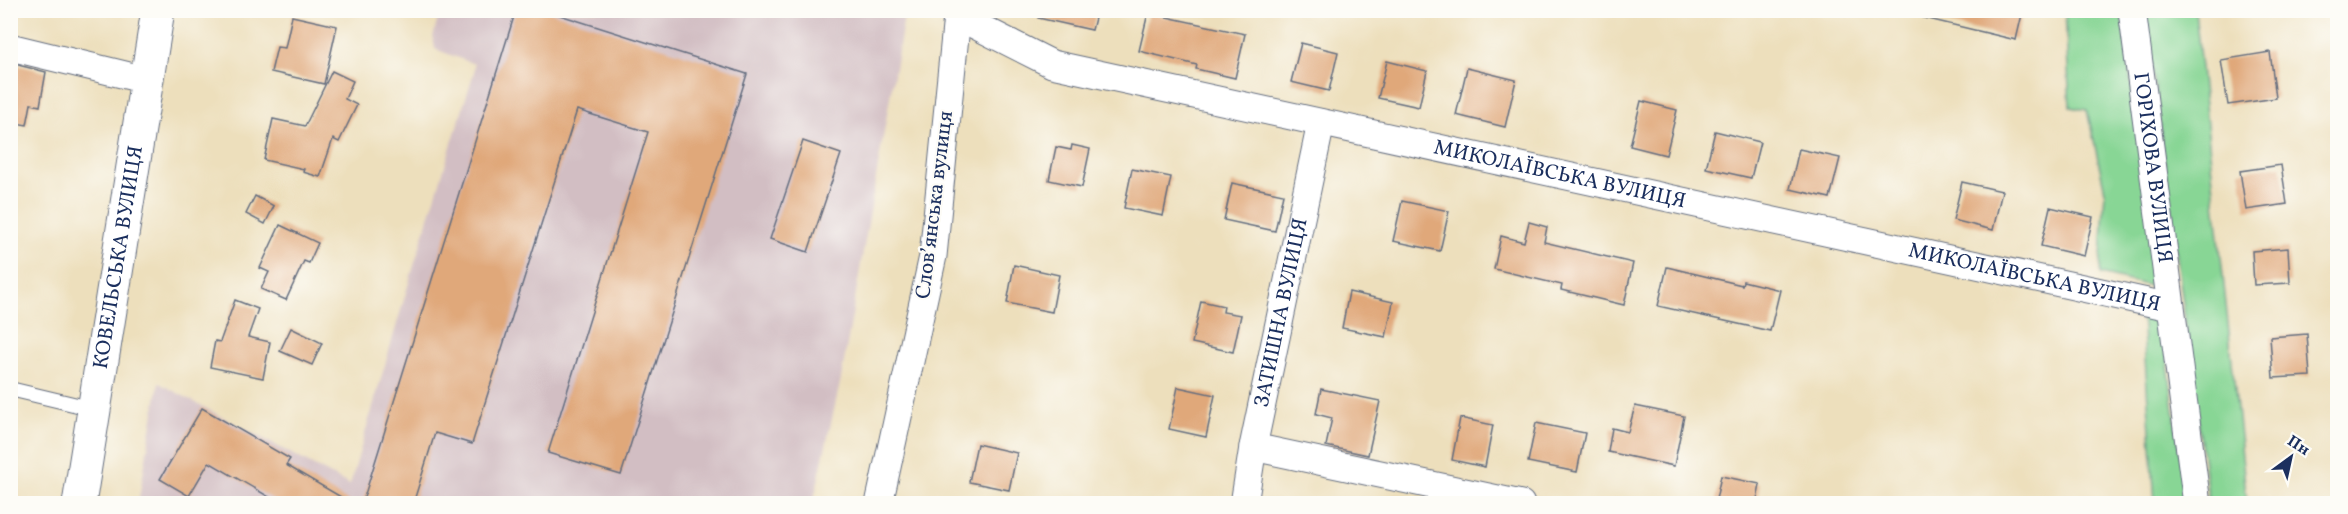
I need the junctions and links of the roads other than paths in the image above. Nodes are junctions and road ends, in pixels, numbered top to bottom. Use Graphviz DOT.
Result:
graph roads {
  1 [pos="158,10"];
  2 [pos="2132,10"];
  3 [pos="956,13"];
  4 [pos="10,47"];
  5 [pos="146,80"];
  6 [pos="1321,123"];
  7 [pos="2170,307"];
  8 [pos="10,388"];
  9 [pos="94,409"];
  10 [pos="1253,447"];
  11 [pos="79,504"];
  12 [pos="879,504"];
  13 [pos="1244,504"];
  14 [pos="1521,504"];
  15 [pos="2197,504"];
  1 -- 5 [label="main road, КОВЕЛЬСЬКА ВУЛИЦЯ"];
  2 -- 7 [label="street, ГОРІХОВА ВУЛИЦЯ"];
  3 -- 6 [label="street, МИКОЛАЇВСЬКА ВУЛИЦЯ"];
  3 -- 12 [label="street, Словʼянська вулиця"];
  4 -- 5 [label="street"];
  5 -- 9 [label="main road, КОВЕЛЬСЬКА ВУЛИЦЯ"];
  6 -- 7 [label="street, МИКОЛАЇВСЬКА ВУЛИЦЯ"];
  6 -- 10 [label="street, ЗАТИШНА ВУЛИЦЯ"];
  7 -- 15 [label="street, ГОРІХОВА ВУЛИЦЯ"];
  8 -- 9 [label="lane"];
  9 -- 11 [label="main road, КОВЕЛЬСЬКА ВУЛИЦЯ"];
  10 -- 13 [label="street, ЗАТИШНА ВУЛИЦЯ"];
  10 -- 14 [label="street"];
}
